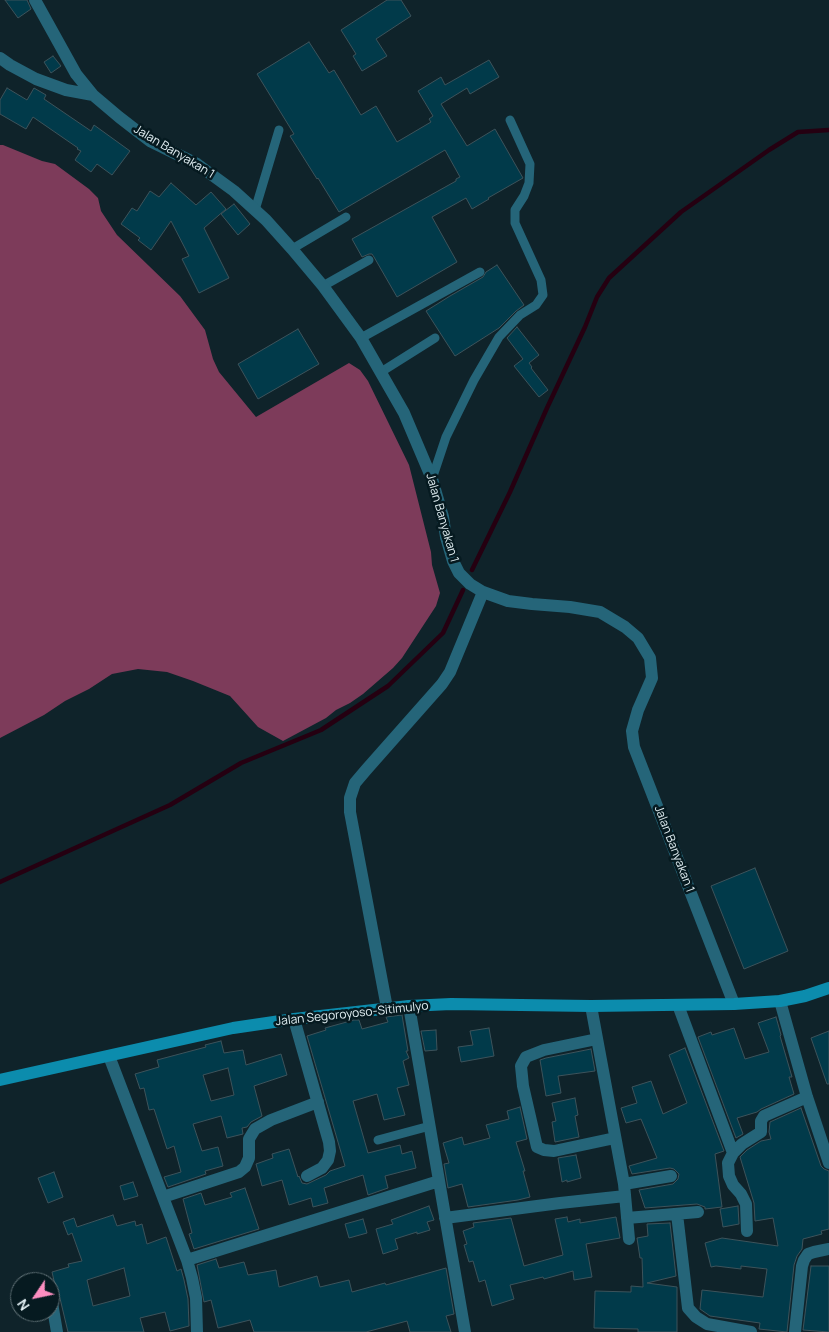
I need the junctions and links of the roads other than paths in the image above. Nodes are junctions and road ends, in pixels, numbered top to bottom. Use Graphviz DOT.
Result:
graph roads {
  1 [pos="35,0"];
  2 [pos="0,58"];
  3 [pos="93,95"];
  4 [pos="510,120"];
  5 [pos="279,130"];
  6 [pos="255,210"];
  7 [pos="346,218"];
  8 [pos="292,248"];
  9 [pos="369,260"];
  10 [pos="480,272"];
  11 [pos="323,286"];
  12 [pos="361,338"];
  13 [pos="435,338"];
  14 [pos="382,372"];
  15 [pos="432,479"];
  16 [pos="483,592"];
  17 [pos="829,988"];
  18 [pos="780,1001"];
  19 [pos="734,1004"];
  20 [pos="678,1005"];
  21 [pos="409,1006"];
  22 [pos="591,1006"];
  23 [pos="386,1008"];
  24 [pos="294,1019"];
  25 [pos="597,1040"];
  26 [pos="109,1056"];
  27 [pos="0,1080"];
  28 [pos="807,1097"];
  29 [pos="318,1102"];
  30 [pos="430,1126"];
  31 [pos="615,1138"];
  32 [pos="378,1140"];
  33 [pos="733,1153"];
  34 [pos="829,1163"];
  35 [pos="307,1176"];
  36 [pos="671,1176"];
  37 [pos="439,1181"];
  38 [pos="625,1190"];
  39 [pos="163,1197"];
  40 [pos="698,1212"];
  41 [pos="677,1214"];
  42 [pos="446,1218"];
  43 [pos="627,1218"];
  44 [pos="747,1231"];
  45 [pos="629,1239"];
  46 [pos="829,1249"];
  47 [pos="187,1260"];
  48 [pos="197,1332"];
  49 [pos="465,1332"];
  50 [pos="750,1332"];
  51 [pos="795,1332"];
  1 -- 3 [label="street, Jalan Banyakan 1"];
  2 -- 3 [label="street"];
  3 -- 6 [label="street, Jalan Banyakan 1"];
  4 -- 15 [label="lane"];
  5 -- 6 [label="lane"];
  6 -- 8 [label="street, Jalan Banyakan 1"];
  7 -- 8 [label="lane"];
  8 -- 11 [label="street, Jalan Banyakan 1"];
  9 -- 11 [label="lane"];
  10 -- 12 [label="lane"];
  11 -- 12 [label="street, Jalan Banyakan 1"];
  12 -- 14 [label="street, Jalan Banyakan 1"];
  13 -- 14 [label="lane"];
  14 -- 15 [label="street, Jalan Banyakan 1"];
  15 -- 16 [label="street, Jalan Banyakan 1"];
  16 -- 19 [label="street, Jalan Banyakan 1"];
  16 -- 23 [label="street"];
  17 -- 18 [label="main road, Jalan Segoroyoso-Sitimulyo"];
  18 -- 19 [label="main road, Jalan Segoroyoso-Sitimulyo"];
  18 -- 28 [label="street"];
  19 -- 20 [label="main road, Jalan Segoroyoso-Sitimulyo"];
  20 -- 22 [label="main road, Jalan Segoroyoso-Sitimulyo"];
  20 -- 33 [label="street"];
  21 -- 22 [label="main road, Jalan Segoroyoso-Sitimulyo"];
  21 -- 23 [label="main road, Jalan Segoroyoso-Sitimulyo"];
  21 -- 30 [label="street"];
  22 -- 25 [label="street"];
  23 -- 24 [label="main road, Jalan Segoroyoso-Sitimulyo"];
  24 -- 26 [label="main road, Jalan Segoroyoso-Sitimulyo"];
  24 -- 29 [label="street"];
  25 -- 31 [label="street"];
  25 -- 31 [label="street"];
  26 -- 27 [label="main road, Jalan Segoroyoso-Sitimulyo"];
  26 -- 39 [label="street"];
  28 -- 33 [label="street"];
  28 -- 34 [label="street"];
  29 -- 35 [label="street"];
  29 -- 39 [label="street"];
  30 -- 32 [label="lane"];
  30 -- 37 [label="street"];
  31 -- 38 [label="street"];
  33 -- 44 [label="street"];
  36 -- 38 [label="street"];
  37 -- 42 [label="street"];
  37 -- 47 [label="street"];
  38 -- 42 [label="street"];
  38 -- 43 [label="street"];
  39 -- 47 [label="street"];
  40 -- 41 [label="street"];
  41 -- 43 [label="street"];
  41 -- 50 [label="street"];
  42 -- 49 [label="street"];
  43 -- 45 [label="street"];
  46 -- 51 [label="street"];
  47 -- 48 [label="street"];
}
